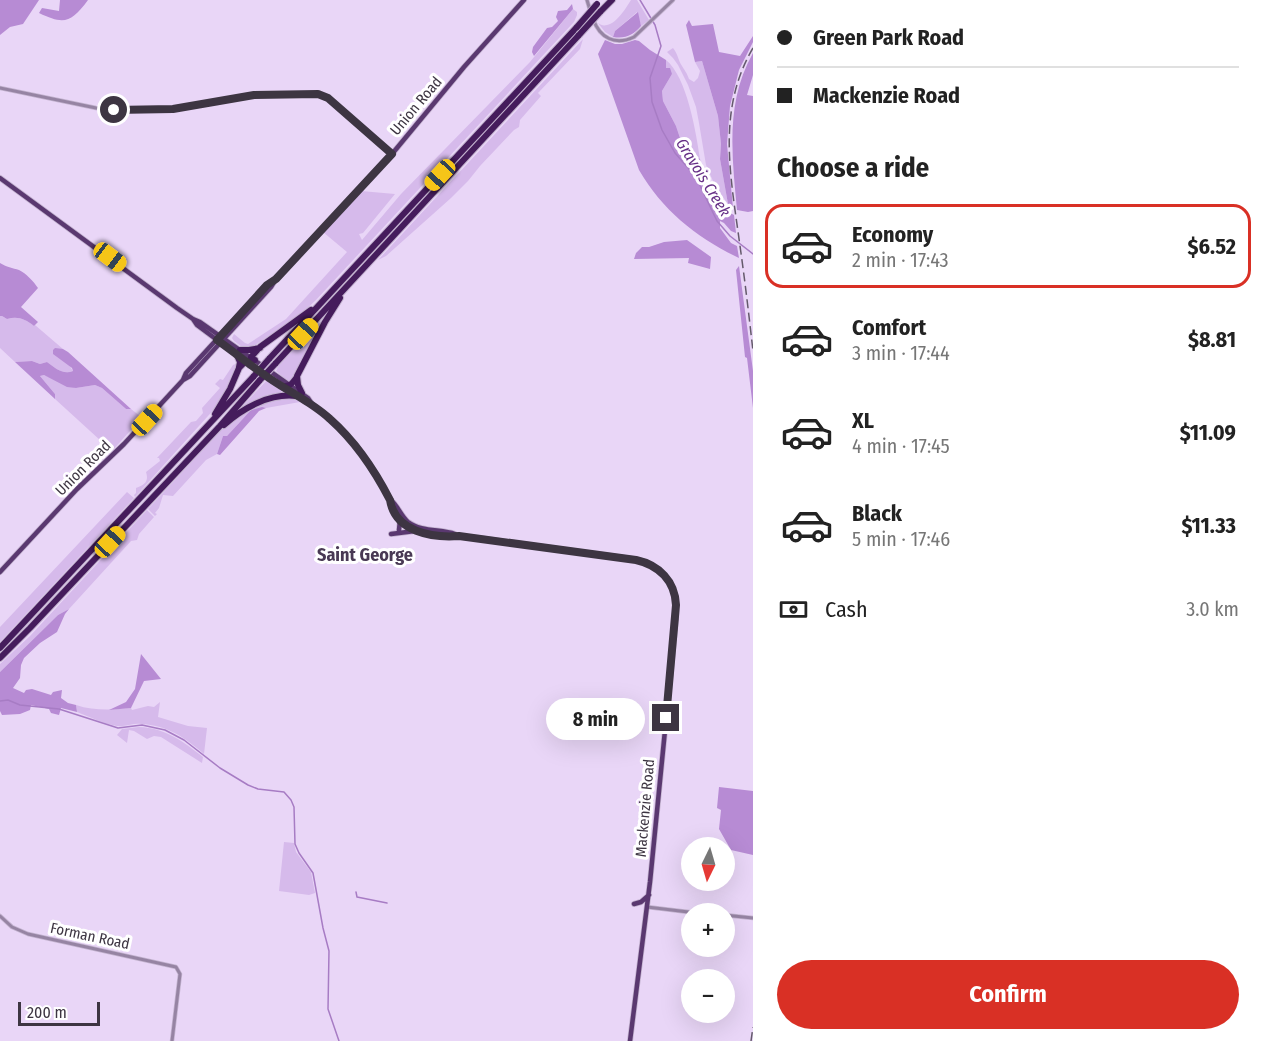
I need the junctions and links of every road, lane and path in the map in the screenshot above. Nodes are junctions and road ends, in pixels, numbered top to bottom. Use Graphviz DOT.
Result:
graph roads {
  1 [pos="524,0"];
  2 [pos="587,0"];
  3 [pos="612,0"];
  4 [pos="673,0"];
  5 [pos="599,2"];
  6 [pos="0,88"];
  7 [pos="392,154"];
  8 [pos="0,178"];
  9 [pos="276,279"];
  10 [pos="350,283"];
  11 [pos="319,305"];
  12 [pos="231,332"];
  13 [pos="221,339"];
  14 [pos="233,345"];
  15 [pos="260,347"];
  16 [pos="238,352"];
  17 [pos="250,361"];
  18 [pos="272,362"];
  19 [pos="239,368"];
  20 [pos="297,376"];
  21 [pos="257,378"];
  22 [pos="286,386"];
  23 [pos="299,394"];
  24 [pos="277,397"];
  25 [pos="209,424"];
  26 [pos="210,436"];
  27 [pos="390,500"];
  28 [pos="400,520"];
  29 [pos="399,530"];
  30 [pos="415,531"];
  31 [pos="391,534"];
  32 [pos="459,536"];
  33 [pos="0,572"];
  34 [pos="0,648"];
  35 [pos="0,658"];
  36 [pos="649,895"];
  37 [pos="634,904"];
  38 [pos="647,907"];
  39 [pos="681,911"];
  40 [pos="0,916"];
  41 [pos="735,916"];
  42 [pos="753,918"];
  43 [pos="172,1041"];
  44 [pos="630,1041"];
  1 -- 7 [label="main road, Union Road"];
  2 -- 4 [label="street"];
  3 -- 10 [label="highway, bridge"];
  5 -- 11 [label="highway, bridge"];
  6 -- 7 [label="street"];
  7 -- 9 [label="main road, Union Road"];
  8 -- 13 [label="main road"];
  9 -- 12 [label="main road, Union Road"];
  9 -- 13 [label="main road, Union Road"];
  10 -- 18 [label="highway"];
  10 -- 20 [label="highway"];
  11 -- 15 [label="highway"];
  11 -- 18 [label="highway"];
  12 -- 13 [label="main road, Union Road"];
  12 -- 14 [label="main road"];
  13 -- 14 [label="main road"];
  13 -- 16 [label="main road"];
  13 -- 33 [label="main road, Union Road"];
  14 -- 16 [label="main road"];
  15 -- 16 [label="highway"];
  15 -- 17 [label="highway"];
  16 -- 17 [label="main road"];
  16 -- 19 [label="highway"];
  17 -- 19 [label="highway"];
  17 -- 22 [label="main road"];
  18 -- 21 [label="highway, bridge"];
  19 -- 25 [label="highway"];
  20 -- 22 [label="highway"];
  20 -- 23 [label="highway"];
  21 -- 25 [label="highway"];
  21 -- 26 [label="highway"];
  22 -- 23 [label="main road"];
  22 -- 24 [label="highway"];
  23 -- 24 [label="highway"];
  23 -- 27 [label="main road"];
  24 -- 26 [label="highway"];
  25 -- 34 [label="highway"];
  26 -- 35 [label="highway"];
  27 -- 28 [label="main road"];
  27 -- 32 [label="main road"];
  28 -- 29 [label="main road"];
  28 -- 30 [label="main road"];
  30 -- 31 [label="main road"];
  30 -- 32 [label="main road"];
  32 -- 36 [label="main road, Mackenzie Road"];
  36 -- 37 [label="main road"];
  36 -- 38 [label="main road, Mackenzie Road"];
  38 -- 39 [label="street"];
  38 -- 44 [label="main road, Mackenzie Road"];
  40 -- 43 [label="street, Forman Road"];
  41 -- 42 [label="street"];
}
